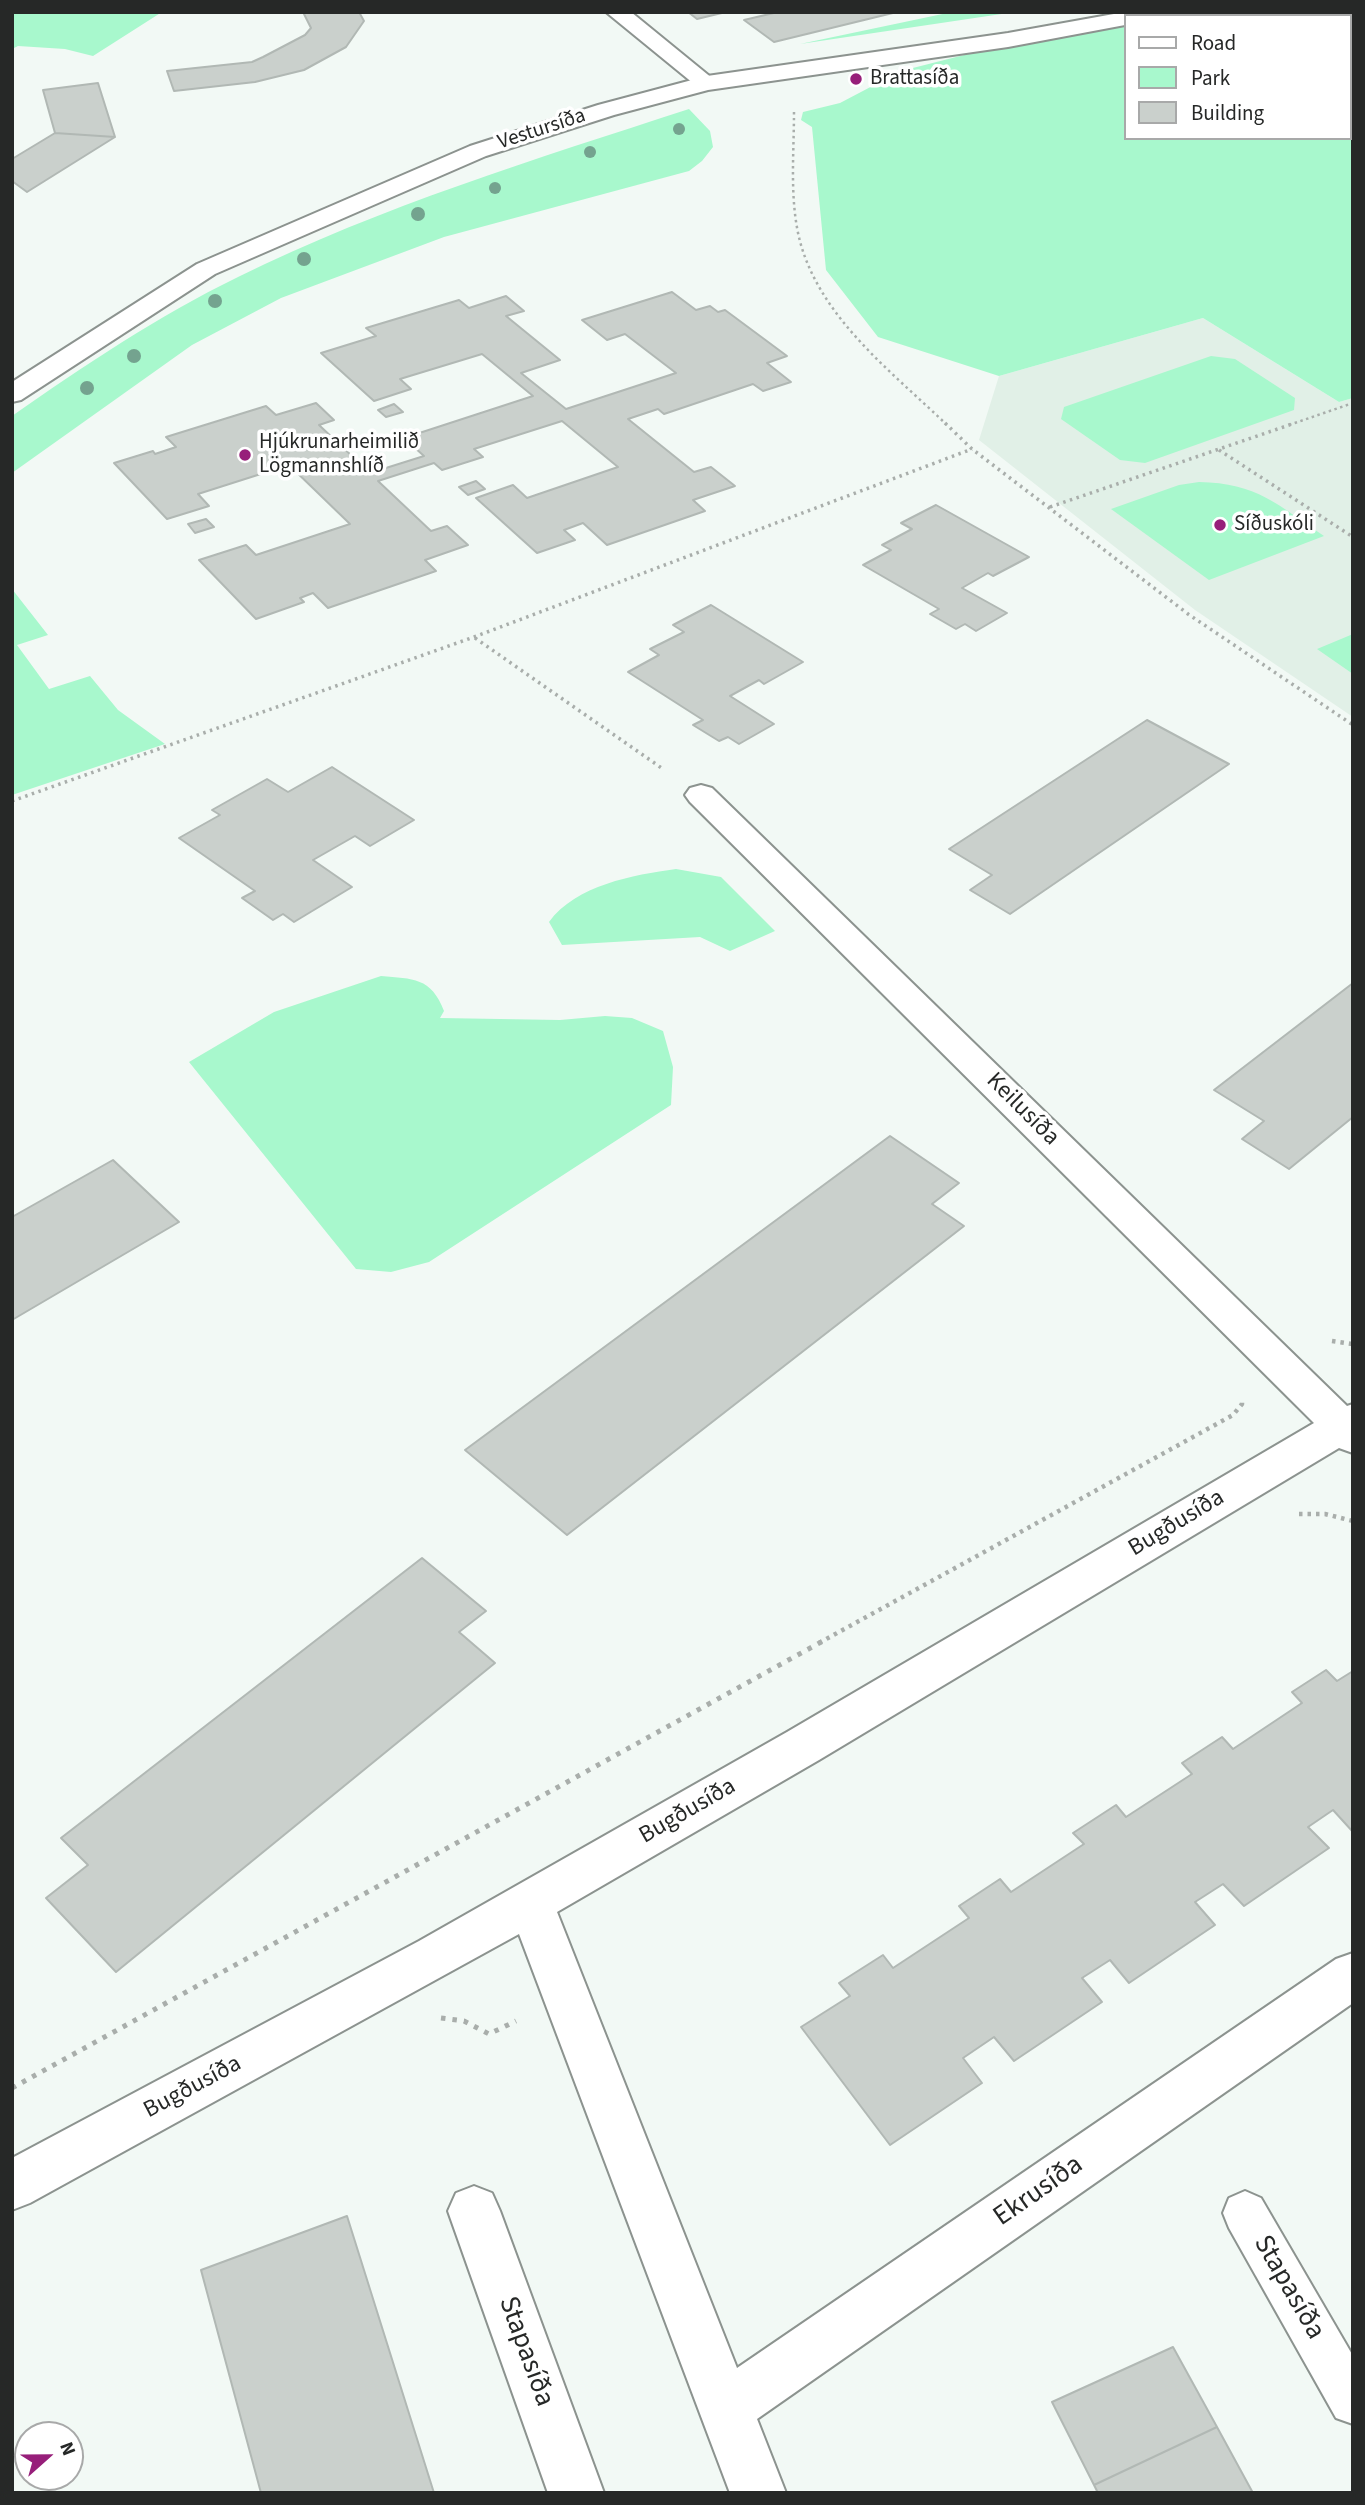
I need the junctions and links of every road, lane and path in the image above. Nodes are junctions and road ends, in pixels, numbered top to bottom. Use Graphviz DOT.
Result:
graph roads {
  1 [pos="617,12"];
  2 [pos="1124,19"];
  3 [pos="768,75"];
  4 [pos="707,83"];
  5 [pos="12,394"];
  6 [pos="1353,403"];
  7 [pos="972,449"];
  8 [pos="1219,450"];
  9 [pos="1049,508"];
  10 [pos="1353,537"];
  11 [pos="474,637"];
  12 [pos="1353,725"];
  13 [pos="701,795"];
  14 [pos="12,801"];
  15 [pos="1353,1344"];
  16 [pos="1268,1353"];
  17 [pos="1349,1428"];
  18 [pos="530,1902"];
  19 [pos="1353,1975"];
  20 [pos="12,2088"];
  21 [pos="12,2185"];
  22 [pos="474,2211"];
  23 [pos="1245,2213"];
  24 [pos="1353,2400"];
  25 [pos="726,2408"];
  26 [pos="576,2493"];
  27 [pos="758,2493"];
  1 -- 4 [label="street"];
  2 -- 3 [label="street, Vestursíða"];
  3 -- 4 [label="street, Vestursíða"];
  3 -- 7 [label="path"];
  4 -- 5 [label="street, Vestursíða"];
  6 -- 8 [label="path"];
  7 -- 9 [label="path"];
  7 -- 11 [label="path"];
  8 -- 9 [label="path"];
  8 -- 10 [label="path"];
  9 -- 12 [label="path"];
  11 -- 13 [label="path"];
  11 -- 14 [label="path"];
  13 -- 16 [label="street, Keilusíða"];
  15 -- 16 [label="path"];
  16 -- 17 [label="street, Keilusíða"];
  16 -- 20 [label="path"];
  17 -- 18 [label="street, Bugðusíða"];
  18 -- 21 [label="street, Bugðusíða"];
  18 -- 25 [label="street"];
  19 -- 25 [label="street, Ekrusíða"];
  22 -- 26 [label="street, Stapasíða"];
  23 -- 24 [label="lane, Stapasíða"];
  25 -- 27 [label="street"];
}
